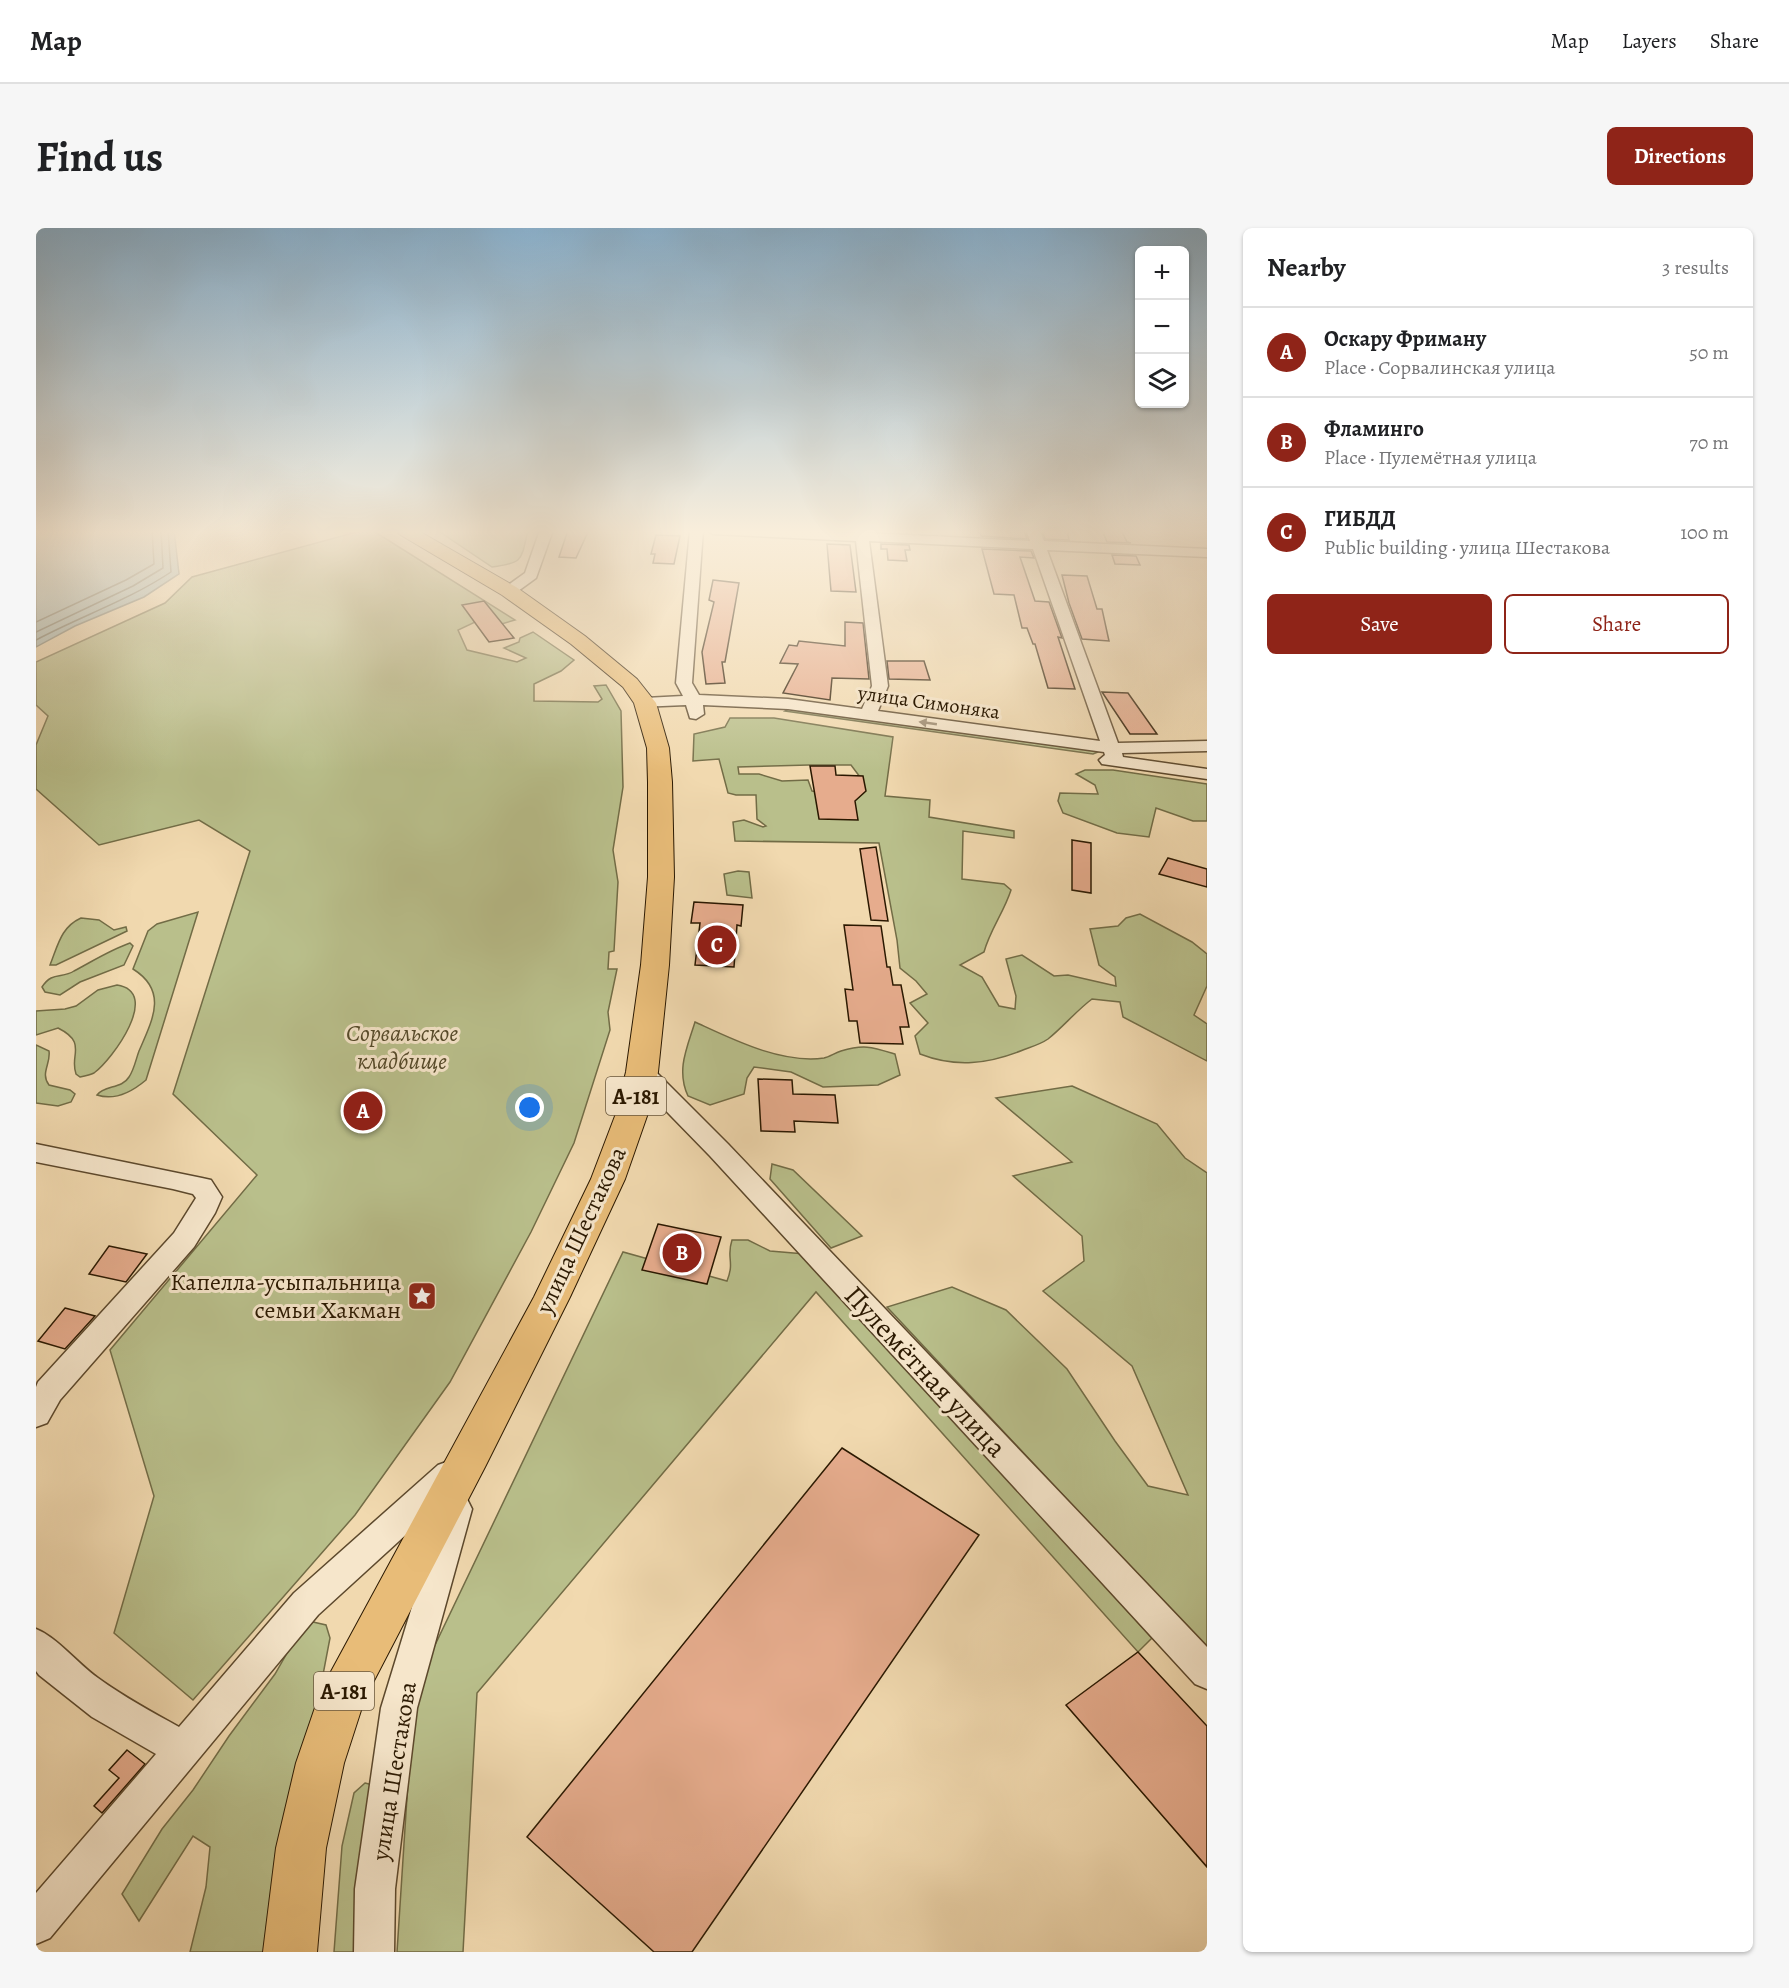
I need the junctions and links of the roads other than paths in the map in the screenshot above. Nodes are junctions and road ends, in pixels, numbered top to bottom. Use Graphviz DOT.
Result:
graph roads {
  1 [pos="536,610"];
  2 [pos="690,610"];
  3 [pos="871,610"];
  4 [pos="1061,610"];
  5 [pos="695,707"];
  6 [pos="647,709"];
  7 [pos="868,714"];
  8 [pos="1198,747"];
  9 [pos="1113,755"];
  10 [pos="1140,756"];
  11 [pos="1200,773"];
  12 [pos="642,1072"];
  13 [pos="36,1153"];
  14 [pos="36,1414"];
  15 [pos="471,1455"];
  16 [pos="36,1646"];
  17 [pos="1207,1672"];
  18 [pos="183,1749"];
  19 [pos="36,1924"];
  20 [pos="290,1952"];
  21 [pos="374,1952"];
  1 -- 6 [label="main road, улица Шестакова / А-181"];
  2 -- 5 [label="street"];
  3 -- 7 [label="street"];
  4 -- 9 [label="street"];
  5 -- 6 [label="street, улица Симоняка"];
  5 -- 7 [label="street, улица Симоняка"];
  5 -- 9 [label="street, улица Симоняка"];
  6 -- 12 [label="main road, улица Шестакова / А-181"];
  9 -- 7 [label="street, улица Симоняка, one-way"];
  8 -- 9 [label="street, улица Симоняка"];
  8 -- 10 [label="street"];
  9 -- 10 [label="street"];
  9 -- 11 [label="street"];
  10 -- 11 [label="street"];
  12 -- 15 [label="main road, улица Шестакова / А-181"];
  12 -- 17 [label="street, Пулемётная улица"];
  13 -- 14 [label="street"];
  15 -- 18 [label="street"];
  15 -- 20 [label="main road, А-181"];
  15 -- 21 [label="street, улица Шестакова"];
  16 -- 18 [label="street"];
  18 -- 19 [label="street"];
}
